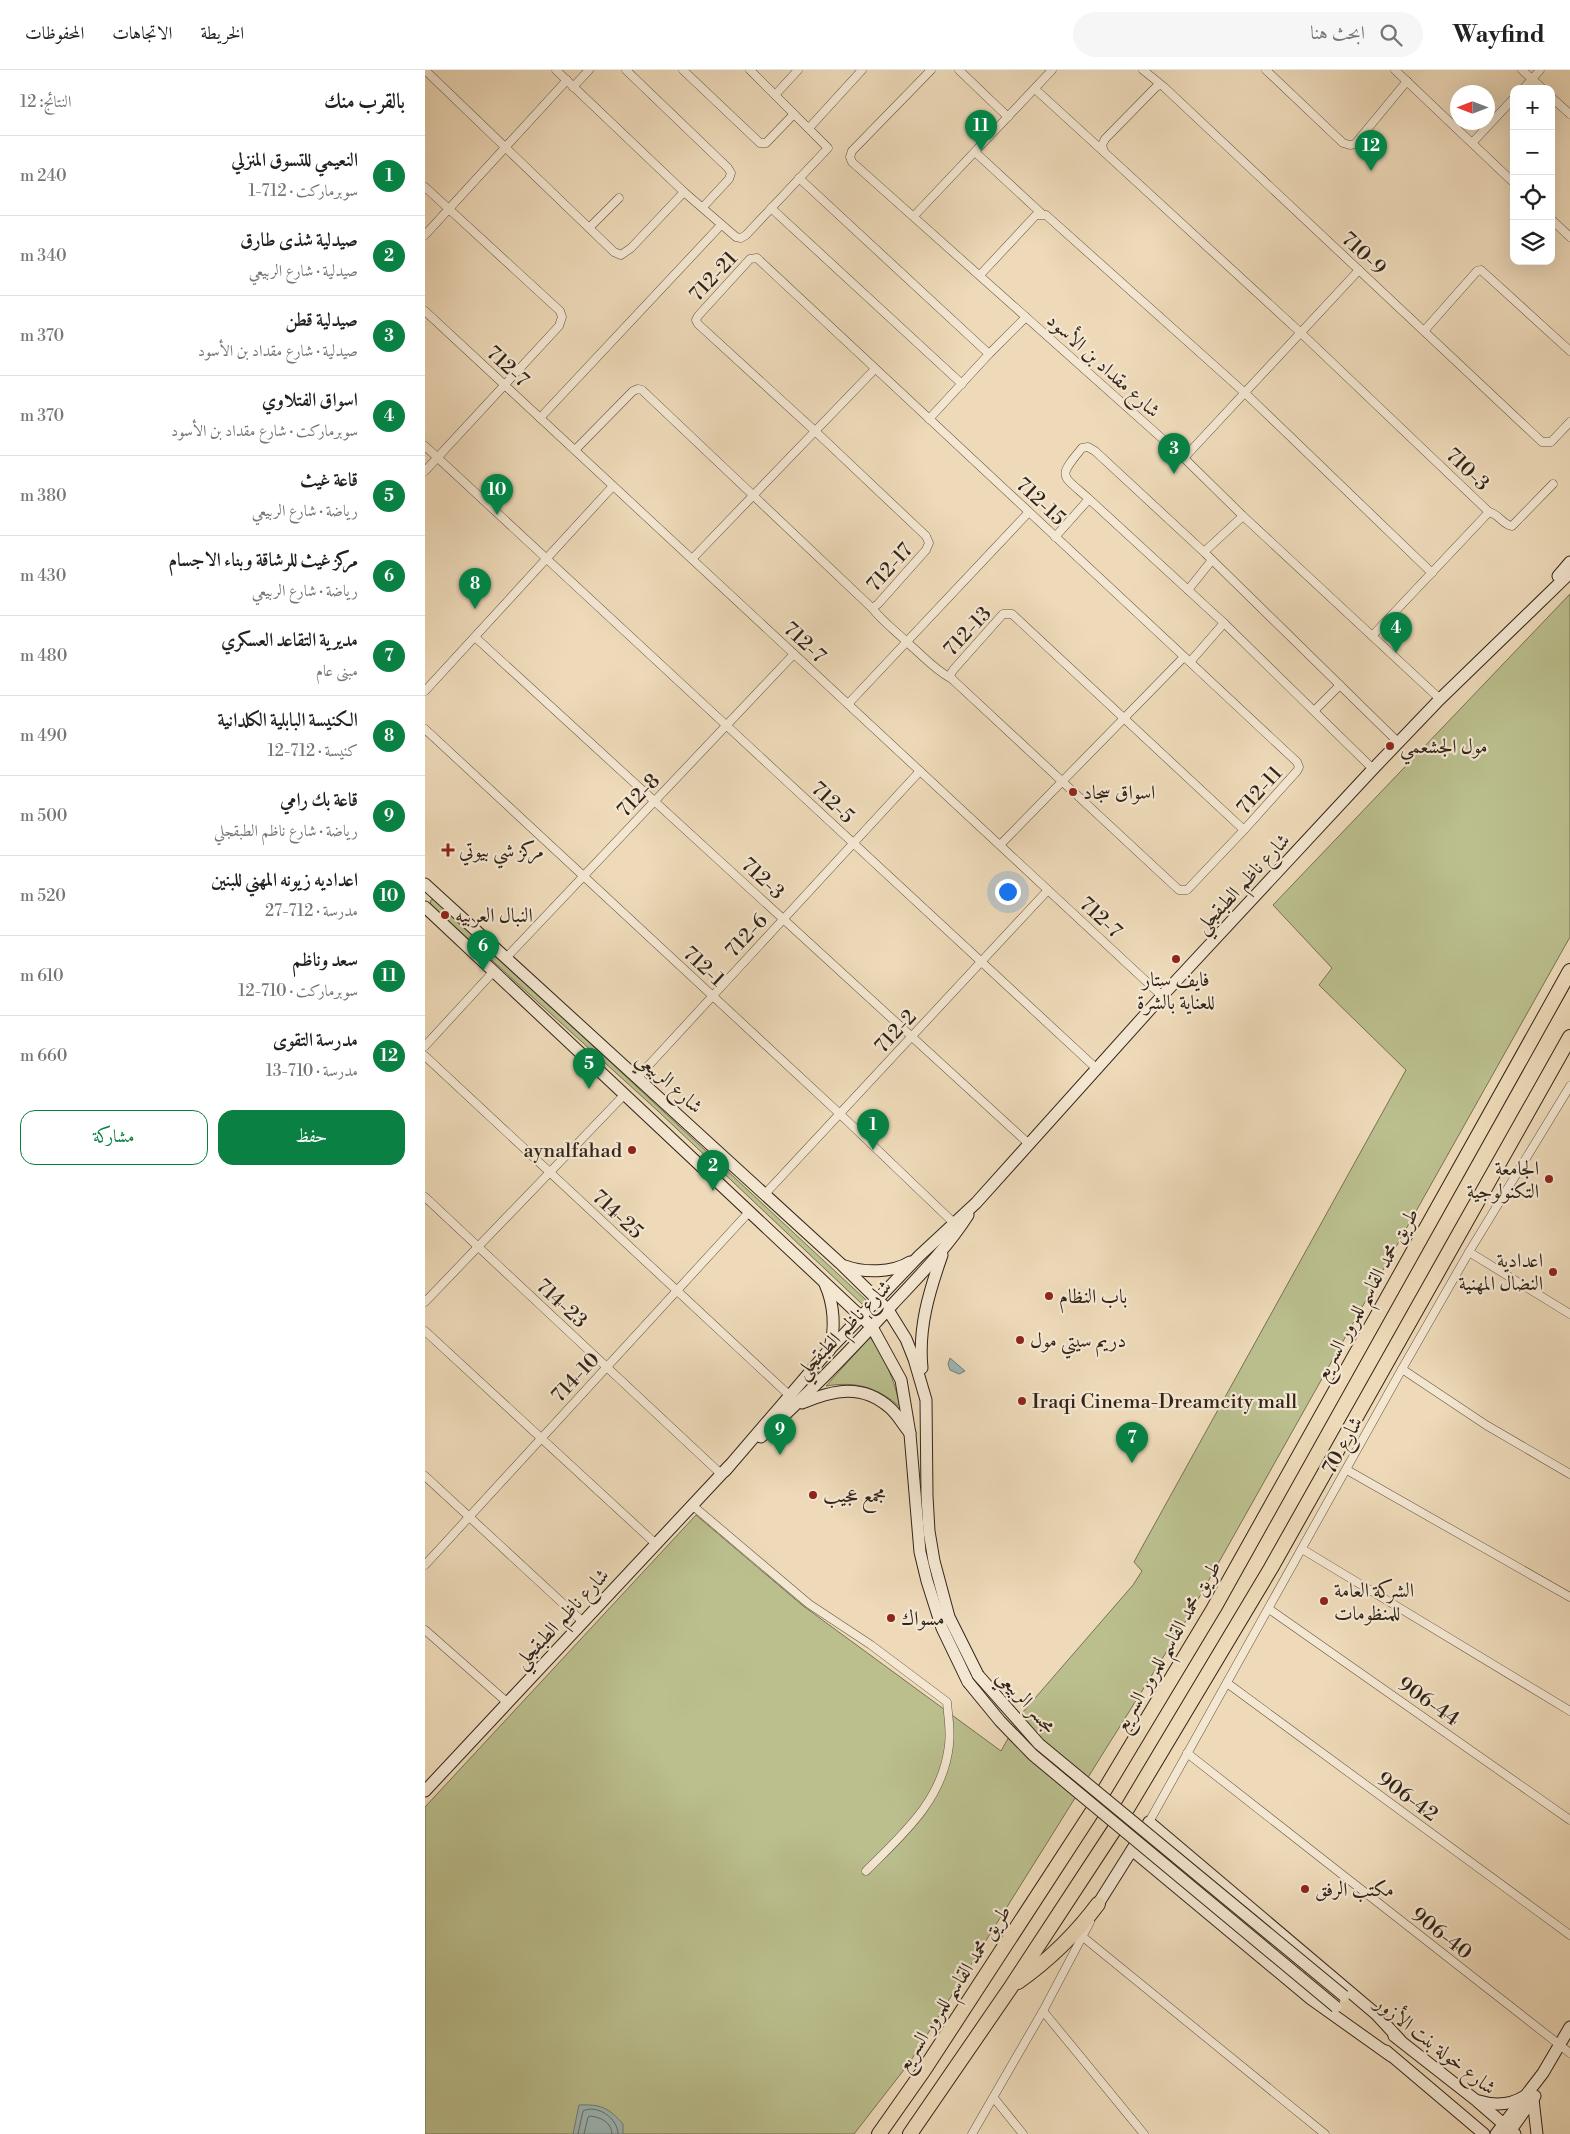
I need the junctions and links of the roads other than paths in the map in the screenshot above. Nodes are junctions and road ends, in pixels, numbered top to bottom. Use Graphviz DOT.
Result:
graph roads {
  1 [pos="425,70"];
  2 [pos="556,70"];
  3 [pos="589,70"];
  4 [pos="626,70"];
  5 [pos="683,70"];
  6 [pos="750,70"];
  7 [pos="798,70"];
  8 [pos="862,70"];
  9 [pos="931,70"];
  10 [pos="959,70"];
  11 [pos="1052,70"];
  12 [pos="1143,70"];
  13 [pos="1266,70"];
  14 [pos="1395,70"];
  15 [pos="1522,70"];
  16 [pos="1541,70"];
  17 [pos="1532,79"];
  18 [pos="567,80"];
  19 [pos="1407,82"];
  20 [pos="1160,85"];
  21 [pos="1527,85"];
  22 [pos="1539,85"];
  23 [pos="573,87"];
  24 [pos="1035,89"];
  25 [pos="775,95"];
  26 [pos="1555,101"];
  27 [pos="1510,102"];
  28 [pos="794,114"];
  29 [pos="1570,114"];
  30 [pos="1008,117"];
  31 [pos="809,128"];
  32 [pos="1472,142"];
  33 [pos="506,147"];
  34 [pos="975,152"];
  35 [pos="1104,152"];
  36 [pos="799,178"];
  37 [pos="1510,178"];
  38 [pos="425,187"];
  39 [pos="684,192"];
  40 [pos="619,198"];
  41 [pos="703,207"];
  42 [pos="771,208"];
  43 [pos="449,209"];
  44 [pos="1041,214"];
  45 [pos="914,216"];
  46 [pos="1552,220"];
  47 [pos="721,225"];
  48 [pos="589,228"];
  49 [pos="425,235"];
  50 [pos="1570,237"];
  51 [pos="1359,270"];
  52 [pos="980,275"];
  53 [pos="425,311"];
  54 [pos="1026,317"];
  55 [pos="1423,331"];
  56 [pos="1301,333"];
  57 [pos="1570,351"];
  58 [pos="989,354"];
  59 [pos="875,369"];
  60 [pos="503,384"];
  61 [pos="962,384"];
  62 [pos="1245,393"];
  63 [pos="540,418"];
  64 [pos="929,419"];
  65 [pos="1570,422"];
  66 [pos="815,431"];
  67 [pos="425,446"];
  68 [pos="575,450"];
  69 [pos="437,458"];
  70 [pos="1184,458"];
  71 [pos="425,471"];
  72 [pos="1553,484"];
  73 [pos="613,486"];
  74 [pos="755,495"];
  75 [pos="1089,499"];
  76 [pos="1029,512"];
  77 [pos="1489,512"];
  78 [pos="1243,516"];
  79 [pos="1055,537"];
  80 [pos="1204,552"];
  81 [pos="546,559"];
  82 [pos="692,559"];
  83 [pos="1212,560"];
  84 [pos="1570,562"];
  85 [pos="1570,572"];
  86 [pos="1431,573"];
  87 [pos="1188,590"];
  88 [pos="1544,596"];
  89 [pos="872,608"];
  90 [pos="1224,623"];
  91 [pos="475,636"];
  92 [pos="1372,636"];
  93 [pos="907,642"];
  94 [pos="794,654"];
  95 [pos="1187,660"];
  96 [pos="952,679"];
  97 [pos="1340,685"];
  98 [pos="425,691"];
  99 [pos="1440,699"];
  100 [pos="848,704"];
  101 [pos="1314,712"];
  102 [pos="1125,717"];
  103 [pos="727,726"];
  104 [pos="425,730"];
  105 [pos="1399,743"];
  106 [pos="1373,769"];
  107 [pos="920,771"];
  108 [pos="1062,782"];
  109 [pos="655,801"];
  110 [pos="1245,830"];
  111 [pos="853,843"];
  112 [pos="1000,845"];
  113 [pos="583,876"];
  114 [pos="426,887"];
  115 [pos="1048,890"];
  116 [pos="425,907"];
  117 [pos="783,919"];
  118 [pos="506,958"];
  119 [pos="981,962"];
  120 [pos="494,971"];
  121 [pos="1570,971"];
  122 [pos="712,996"];
  123 [pos="1162,996"];
  124 [pos="912,1036"];
  125 [pos="1570,1038"];
  126 [pos="425,1046"];
  127 [pos="425,1056"];
  128 [pos="1097,1069"];
  129 [pos="637,1078"];
  130 [pos="1570,1086"];
  131 [pos="625,1094"];
  132 [pos="840,1114"];
  133 [pos="1029,1144"];
  134 [pos="549,1172"];
  135 [pos="765,1194"];
  136 [pos="425,1197"];
  137 [pos="750,1211"];
  138 [pos="957,1226"];
  139 [pos="478,1246"];
  140 [pos="943,1250"];
  141 [pos="1469,1252"];
  142 [pos="919,1256"];
  143 [pos="843,1265"];
  144 [pos="823,1280"];
  145 [pos="677,1291"];
  146 [pos="878,1299"];
  147 [pos="425,1302"];
  148 [pos="888,1310"];
  149 [pos="1570,1314"];
  150 [pos="862,1316"];
  151 [pos="872,1327"];
  152 [pos="425,1331"];
  153 [pos="829,1351"];
  154 [pos="607,1367"];
  155 [pos="1402,1369"];
  156 [pos="789,1396"];
  157 [pos="926,1400"];
  158 [pos="796,1406"];
  159 [pos="910,1434"];
  160 [pos="541,1438"];
  161 [pos="1347,1470"];
  162 [pos="723,1472"];
  163 [pos="1570,1474"];
  164 [pos="425,1476"];
  165 [pos="692,1505"];
  166 [pos="469,1517"];
  167 [pos="656,1544"];
  168 [pos="1302,1549"];
  169 [pos="425,1565"];
  170 [pos="1570,1597"];
  171 [pos="1269,1609"];
  172 [pos="583,1622"];
  173 [pos="425,1630"];
  174 [pos="973,1678"];
  175 [pos="1227,1683"];
  176 [pos="508,1703"];
  177 [pos="1570,1711"];
  178 [pos="1187,1753"];
  179 [pos="427,1786"];
  180 [pos="1104,1791"];
  181 [pos="1127,1809"];
  182 [pos="1092,1812"];
  183 [pos="1570,1820"];
  184 [pos="1147,1825"];
  185 [pos="1113,1830"];
  186 [pos="867,1871"];
  187 [pos="1097,1904"];
  188 [pos="1570,1935"];
  189 [pos="1083,1937"];
  190 [pos="1011,1987"];
  191 [pos="1344,1996"];
  192 [pos="1336,2008"];
  193 [pos="1043,2011"];
  194 [pos="1570,2027"];
  195 [pos="1399,2040"];
  196 [pos="1559,2045"];
  197 [pos="1570,2053"];
  198 [pos="1391,2056"];
  199 [pos="924,2070"];
  200 [pos="1531,2096"];
  201 [pos="994,2098"];
  202 [pos="1477,2101"];
  203 [pos="1463,2116"];
  204 [pos="1509,2131"];
  205 [pos="873,2134"];
  206 [pos="879,2134"];
  207 [pos="910,2134"];
  208 [pos="972,2134"];
  209 [pos="1023,2134"];
  210 [pos="1144,2134"];
  211 [pos="1325,2134"];
  212 [pos="1470,2134"];
  213 [pos="1484,2134"];
  214 [pos="1496,2134"];
  215 [pos="1537,2134"];
  1 -- 33 [label="street"];
  2 -- 18 [label="street"];
  3 -- 23 [label="street"];
  4 -- 41 [label="street"];
  5 -- 28 [label="street"];
  6 -- 25 [label="street"];
  7 -- 25 [label="street"];
  8 -- 31 [label="street"];
  9 -- 45 [label="street, شارع مقداد بن الأسود"];
  10 -- 30 [label="street"];
  11 -- 24 [label="street"];
  12 -- 20 [label="street, 710-9"];
  13 -- 19 [label="street"];
  14 -- 19 [label="street"];
  15 -- 17 [label="street"];
  16 -- 17 [label="street"];
  17 -- 21 [label="street"];
  17 -- 22 [label="street"];
  18 -- 23 [label="street"];
  18 -- 33 [label="street"];
  19 -- 32 [label="street"];
  20 -- 35 [label="street"];
  20 -- 51 [label="street, 710-9"];
  23 -- 39 [label="street"];
  24 -- 30 [label="street"];
  24 -- 35 [label="street, 710-3"];
  25 -- 28 [label="street"];
  26 -- 29 [label="street"];
  27 -- 32 [label="street"];
  28 -- 31 [label="street"];
  30 -- 34 [label="street"];
  31 -- 36 [label="street"];
  32 -- 37 [label="street"];
  33 -- 43 [label="street"];
  33 -- 48 [label="street"];
  34 -- 44 [label="street"];
  34 -- 45 [label="street"];
  35 -- 56 [label="street, 710-3"];
  36 -- 42 [label="street"];
  36 -- 58 [label="street"];
  38 -- 43 [label="street"];
  39 -- 41 [label="street"];
  39 -- 48 [label="street"];
  40 -- 48 [label="street"];
  41 -- 47 [label="street"];
  42 -- 47 [label="street"];
  42 -- 61 [label="street"];
  43 -- 49 [label="street"];
  43 -- 60 [label="street"];
  44 -- 52 [label="street"];
  44 -- 62 [label="street"];
  45 -- 52 [label="street, شارع مقداد بن الأسود"];
  46 -- 50 [label="street"];
  47 -- 63 [label="street"];
  51 -- 55 [label="street, 710-9"];
  51 -- 56 [label="street"];
  52 -- 54 [label="street, شارع مقداد بن الأسود"];
  53 -- 60 [label="street, 712-7"];
  54 -- 58 [label="street"];
  54 -- 70 [label="street, شارع مقداد بن الأسود"];
  55 -- 57 [label="street"];
  55 -- 65 [label="street, 710-9"];
  56 -- 62 [label="street"];
  56 -- 77 [label="street, 710-3"];
  58 -- 61 [label="street"];
  59 -- 64 [label="street, 712-15"];
  59 -- 66 [label="street"];
  59 -- 66 [label="street, 712-21"];
  60 -- 63 [label="street, 712-7"];
  60 -- 69 [label="street"];
  61 -- 64 [label="street"];
  62 -- 70 [label="street"];
  62 -- 86 [label="street"];
  63 -- 68 [label="street, 712-7"];
  64 -- 76 [label="street, 712-15"];
  66 -- 74 [label="street"];
  66 -- 89 [label="street, 712-17"];
  67 -- 69 [label="street, 712-5"];
  68 -- 73 [label="street, 712-7"];
  68 -- 74 [label="street, 712-17"];
  69 -- 71 [label="street"];
  69 -- 81 [label="street, 712-5"];
  70 -- 78 [label="street, شارع مقداد بن الأسود"];
  72 -- 77 [label="street"];
  73 -- 81 [label="street"];
  73 -- 82 [label="street, 712-7"];
  74 -- 82 [label="street"];
  74 -- 89 [label="street, 712-17"];
  75 -- 79 [label="street"];
  75 -- 80 [label="street"];
  75 -- 87 [label="street"];
  76 -- 79 [label="street, 712-15"];
  76 -- 93 [label="street"];
  77 -- 86 [label="street, 710-3"];
  78 -- 80 [label="street"];
  78 -- 92 [label="street, شارع مقداد بن الأسود"];
  79 -- 95 [label="street, 712-15"];
  80 -- 83 [label="street"];
  81 -- 91 [label="street"];
  81 -- 103 [label="street, 712-5"];
  82 -- 94 [label="street, 712-7"];
  83 -- 87 [label="street"];
  83 -- 97 [label="street"];
  84 -- 88 [label="main road, شارع ناظم الطبقجلي"];
  85 -- 88 [label="main road, شارع ناظم الطبقجلي"];
  86 -- 92 [label="street, 710-3"];
  87 -- 90 [label="street"];
  88 -- 99 [label="main road, شارع ناظم الطبقجلي"];
  89 -- 93 [label="street"];
  90 -- 95 [label="street"];
  90 -- 101 [label="street"];
  91 -- 98 [label="street"];
  91 -- 109 [label="street, 712-3"];
  92 -- 99 [label="street, شارع مقداد بن الأسود"];
  93 -- 96 [label="street"];
  93 -- 100 [label="street"];
  94 -- 100 [label="street, 712-7"];
  94 -- 103 [label="street, 712-8"];
  95 -- 102 [label="street"];
  95 -- 110 [label="street, 712-11"];
  96 -- 102 [label="street, 712-13"];
  96 -- 108 [label="street, 712-13"];
  97 -- 101 [label="street"];
  97 -- 105 [label="street"];
  99 -- 105 [label="main road, شارع ناظم الطبقجلي"];
  100 -- 107 [label="street, 712-7"];
  101 -- 106 [label="street"];
  102 -- 108 [label="street"];
  102 -- 110 [label="street, 712-11"];
  103 -- 109 [label="street, 712-8"];
  103 -- 111 [label="street, 712-5"];
  104 -- 113 [label="street, 712-1"];
  105 -- 106 [label="main road, شارع ناظم الطبقجلي"];
  106 -- 123 [label="main road, شارع ناظم الطبقجلي"];
  107 -- 111 [label="street, 712-6"];
  107 -- 112 [label="street, 712-7"];
  108 -- 110 [label="street, 712-13"];
  108 -- 112 [label="street"];
  109 -- 113 [label="street, 712-8"];
  109 -- 117 [label="street, 712-3"];
  111 -- 117 [label="street, 712-6"];
  111 -- 119 [label="street, 712-5"];
  112 -- 115 [label="street, 712-7"];
  113 -- 118 [label="street, 712-8"];
  113 -- 122 [label="street, 712-1"];
  114 -- 118 [label="main road, شارع الربيعي"];
  115 -- 119 [label="street, 712-2"];
  115 -- 123 [label="street, 712-7"];
  116 -- 120 [label="main road, شارع الربيعي"];
  117 -- 122 [label="street, 712-6"];
  117 -- 124 [label="street, 712-3"];
  118 -- 129 [label="main road, شارع الربيعي"];
  119 -- 124 [label="street, 712-2"];
  119 -- 128 [label="street, 712-5"];
  120 -- 126 [label="street"];
  120 -- 131 [label="main road, شارع الربيعي"];
  121 -- 180 [label="highway, طريق محمد القاسم للمرور السريع"];
  122 -- 129 [label="street, 712-6"];
  122 -- 132 [label="street, 712-1"];
  123 -- 128 [label="main road, شارع ناظم الطبقجلي"];
  124 -- 132 [label="street, 712-2"];
  124 -- 133 [label="street, 712-3"];
  125 -- 181 [label="highway"];
  127 -- 134 [label="street, 714-25"];
  128 -- 133 [label="main road, شارع ناظم الطبقجلي"];
  129 -- 135 [label="main road, شارع الربيعي"];
  130 -- 141 [label="street, شارع 70"];
  131 -- 134 [label="street"];
  131 -- 137 [label="main road, شارع الربيعي"];
  132 -- 135 [label="street, 712-2"];
  132 -- 138 [label="street, 712-1"];
  133 -- 138 [label="main road, شارع ناظم الطبقجلي"];
  134 -- 139 [label="street"];
  134 -- 145 [label="street, 714-25"];
  135 -- 143 [label="main road, شارع الربيعي"];
  136 -- 139 [label="street, 714-23"];
  137 -- 144 [label="main road, شارع الربيعي"];
  137 -- 145 [label="street, 714-10"];
  138 -- 140 [label="main road, شارع ناظم الطبقجلي"];
  138 -- 142 [label="main road, شارع ناظم الطبقجلي"];
  139 -- 147 [label="street"];
  139 -- 154 [label="street, 714-23"];
  140 -- 148 [label="main road, شارع ناظم الطبقجلي"];
  140 -- 157 [label="main road"];
  141 -- 149 [label="street"];
  141 -- 155 [label="street, شارع 70"];
  142 -- 143 [label="main road"];
  142 -- 146 [label="main road, شارع ناظم الطبقجلي"];
  143 -- 146 [label="main road, شارع الربيعي"];
  144 -- 150 [label="main road, شارع الربيعي"];
  144 -- 153 [label="main road"];
  145 -- 154 [label="street, 714-10"];
  145 -- 156 [label="street, 714-25"];
  146 -- 148 [label="main road, شارع الربيعي"];
  146 -- 150 [label="main road, شارع ناظم الطبقجلي"];
  148 -- 151 [label="main road, شارع ناظم الطبقجلي"];
  148 -- 157 [label="main road, مجسر الربيعي"];
  150 -- 151 [label="main road, شارع الربيعي"];
  150 -- 153 [label="main road, شارع ناظم الطبقجلي"];
  151 -- 158 [label="main road, شارع ناظم الطبقجلي"];
  151 -- 159 [label="main road, مجسر الربيعي"];
  152 -- 160 [label="street"];
  153 -- 156 [label="main road, شارع ناظم الطبقجلي"];
  154 -- 160 [label="street, 714-10"];
  154 -- 162 [label="street, 714-23"];
  155 -- 161 [label="street, شارع 70"];
  155 -- 163 [label="street"];
  156 -- 162 [label="main road, شارع ناظم الطبقجلي"];
  157 -- 174 [label="main road, مجسر الربيعي"];
  158 -- 159 [label="main road"];
  158 -- 162 [label="main road, شارع ناظم الطبقجلي"];
  159 -- 174 [label="main road, مجسر الربيعي"];
  160 -- 166 [label="street, 714-10"];
  160 -- 167 [label="street"];
  161 -- 168 [label="street, شارع 70"];
  161 -- 170 [label="street"];
  162 -- 165 [label="main road, شارع ناظم الطبقجلي"];
  164 -- 166 [label="street"];
  165 -- 167 [label="main road, شارع ناظم الطبقجلي"];
  165 -- 186 [label="street"];
  166 -- 169 [label="street, 714-10"];
  166 -- 172 [label="street"];
  167 -- 172 [label="main road, شارع ناظم الطبقجلي"];
  168 -- 171 [label="street, شارع 70"];
  168 -- 177 [label="street"];
  171 -- 175 [label="street, شارع 70"];
  171 -- 183 [label="street, 906-44"];
  172 -- 176 [label="main road, شارع ناظم الطبقجلي"];
  173 -- 176 [label="street"];
  174 -- 191 [label="main road, مجسر الربيعي, bridge"];
  174 -- 192 [label="main road, مجسر الربيعي, bridge"];
  175 -- 178 [label="street, شارع 70"];
  175 -- 188 [label="street, 906-42"];
  176 -- 179 [label="main road, شارع ناظم الطبقجلي"];
  178 -- 184 [label="street, شارع 70"];
  178 -- 196 [label="street, 906-40"];
  182 -- 199 [label="highway, طريق محمد القاسم للمرور السريع"];
  184 -- 195 [label="main road"];
  185 -- 190 [label="highway"];
  187 -- 189 [label="street"];
  187 -- 190 [label="highway"];
  187 -- 198 [label="main road"];
  189 -- 193 [label="street"];
  189 -- 211 [label="street"];
  190 -- 207 [label="highway"];
  191 -- 195 [label="main road, شارع خولة بنت الأزور"];
  192 -- 198 [label="main road, شارع خولة بنت الأزور"];
  193 -- 201 [label="street"];
  193 -- 210 [label="street"];
  194 -- 196 [label="main road"];
  195 -- 202 [label="main road, شارع خولة بنت الأزور"];
  196 -- 197 [label="street, 906-40"];
  196 -- 200 [label="main road"];
  198 -- 203 [label="main road, شارع خولة بنت الأزور"];
  199 -- 205 [label="highway"];
  199 -- 206 [label="highway, طريق محمد القاسم للمرور السريع"];
  200 -- 202 [label="main road"];
  200 -- 204 [label="main road"];
  200 -- 215 [label="main road"];
  201 -- 208 [label="street"];
  201 -- 209 [label="street"];
  202 -- 204 [label="main road, شارع خولة بنت الأزور"];
  203 -- 212 [label="main road"];
  203 -- 213 [label="main road, شارع خولة بنت الأزور"];
  204 -- 214 [label="main road"];
}
